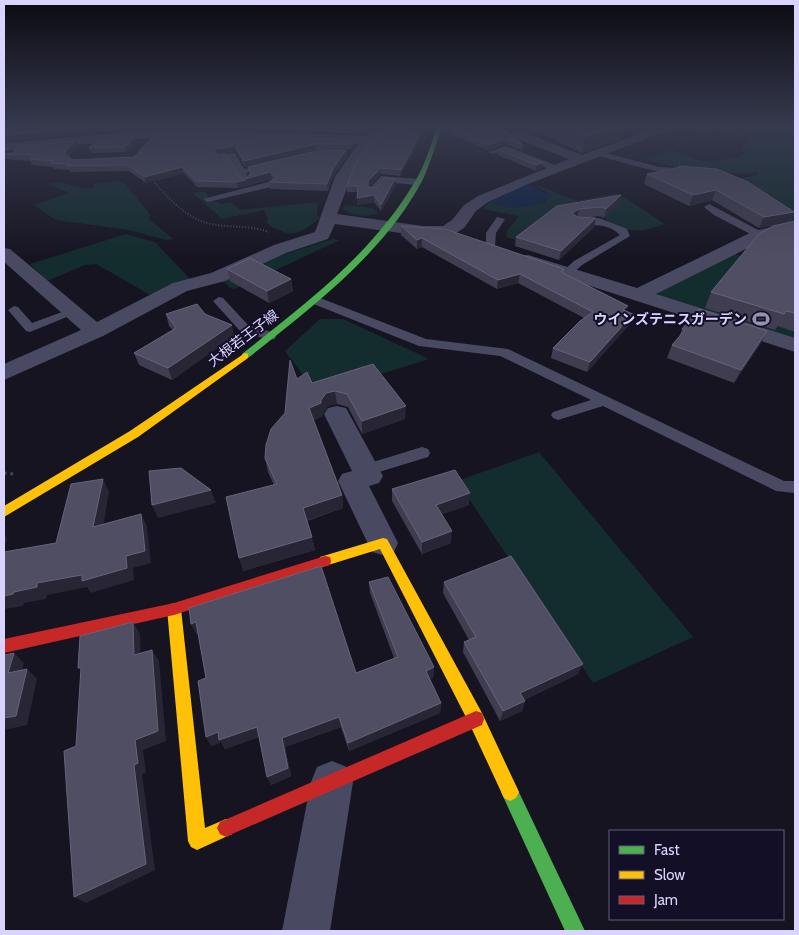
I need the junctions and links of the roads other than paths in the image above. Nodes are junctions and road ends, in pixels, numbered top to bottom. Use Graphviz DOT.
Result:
graph roads {
  1 [pos="247,171"];
  2 [pos="344,171"];
  3 [pos="423,171"];
  4 [pos="552,171"];
  5 [pos="674,171"];
  6 [pos="241,172"];
  7 [pos="696,173"];
  8 [pos="418,182"];
  9 [pos="272,184"];
  10 [pos="250,189"];
  11 [pos="374,190"];
  12 [pos="208,199"];
  13 [pos="710,207"];
  14 [pos="330,218"];
  15 [pos="500,219"];
  16 [pos="578,223"];
  17 [pos="390,225"];
  18 [pos="785,229"];
  19 [pos="447,231"];
  20 [pos="760,235"];
  21 [pos="490,246"];
  22 [pos="4,253"];
  23 [pos="568,272"];
  24 [pos="639,295"];
  25 [pos="315,300"];
  26 [pos="219,301"];
  27 [pos="14,310"];
  28 [pos="72,312"];
  29 [pos="95,331"];
  30 [pos="270,336"];
  31 [pos="795,345"];
  32 [pos="4,373"];
  33 [pos="604,401"];
  34 [pos="337,414"];
  35 [pos="558,415"];
  36 [pos="422,453"];
  37 [pos="366,470"];
  38 [pos="795,487"];
  39 [pos="4,512"];
  40 [pos="383,544"];
  41 [pos="174,609"];
  42 [pos="4,646"];
  43 [pos="476,719"];
  44 [pos="332,782"];
  45 [pos="306,931"];
  46 [pos="575,931"];
  1 -- 6 [label="lane"];
  2 -- 14 [label="street"];
  3 -- 8 [label="street, 大根若王子線"];
  4 -- 19 [label="street"];
  5 -- 7 [label="lane"];
  6 -- 10 [label="lane"];
  8 -- 11 [label="lane"];
  8 -- 17 [label="street, 大根若王子線"];
  9 -- 10 [label="lane"];
  10 -- 12 [label="lane"];
  13 -- 20 [label="lane"];
  14 -- 17 [label="street"];
  14 -- 29 [label="street"];
  15 -- 21 [label="lane"];
  16 -- 23 [label="lane"];
  17 -- 19 [label="street"];
  17 -- 25 [label="street, 大根若王子線"];
  18 -- 20 [label="street"];
  19 -- 21 [label="street"];
  20 -- 24 [label="street"];
  21 -- 23 [label="street"];
  22 -- 28 [label="street"];
  23 -- 24 [label="street"];
  24 -- 31 [label="street"];
  25 -- 30 [label="street, 大根若王子線"];
  25 -- 33 [label="lane"];
  26 -- 30 [label="lane"];
  27 -- 28 [label="lane"];
  28 -- 29 [label="street"];
  29 -- 32 [label="street"];
  30 -- 39 [label="street, 大根若王子線"];
  33 -- 35 [label="lane"];
  33 -- 38 [label="lane"];
  34 -- 37 [label="street"];
  36 -- 37 [label="lane"];
  37 -- 40 [label="street"];
  40 -- 41 [label="street"];
  40 -- 43 [label="street"];
  41 -- 42 [label="street"];
  41 -- 44 [label="street"];
  43 -- 44 [label="street"];
  43 -- 46 [label="street"];
  44 -- 45 [label="street"];
}
